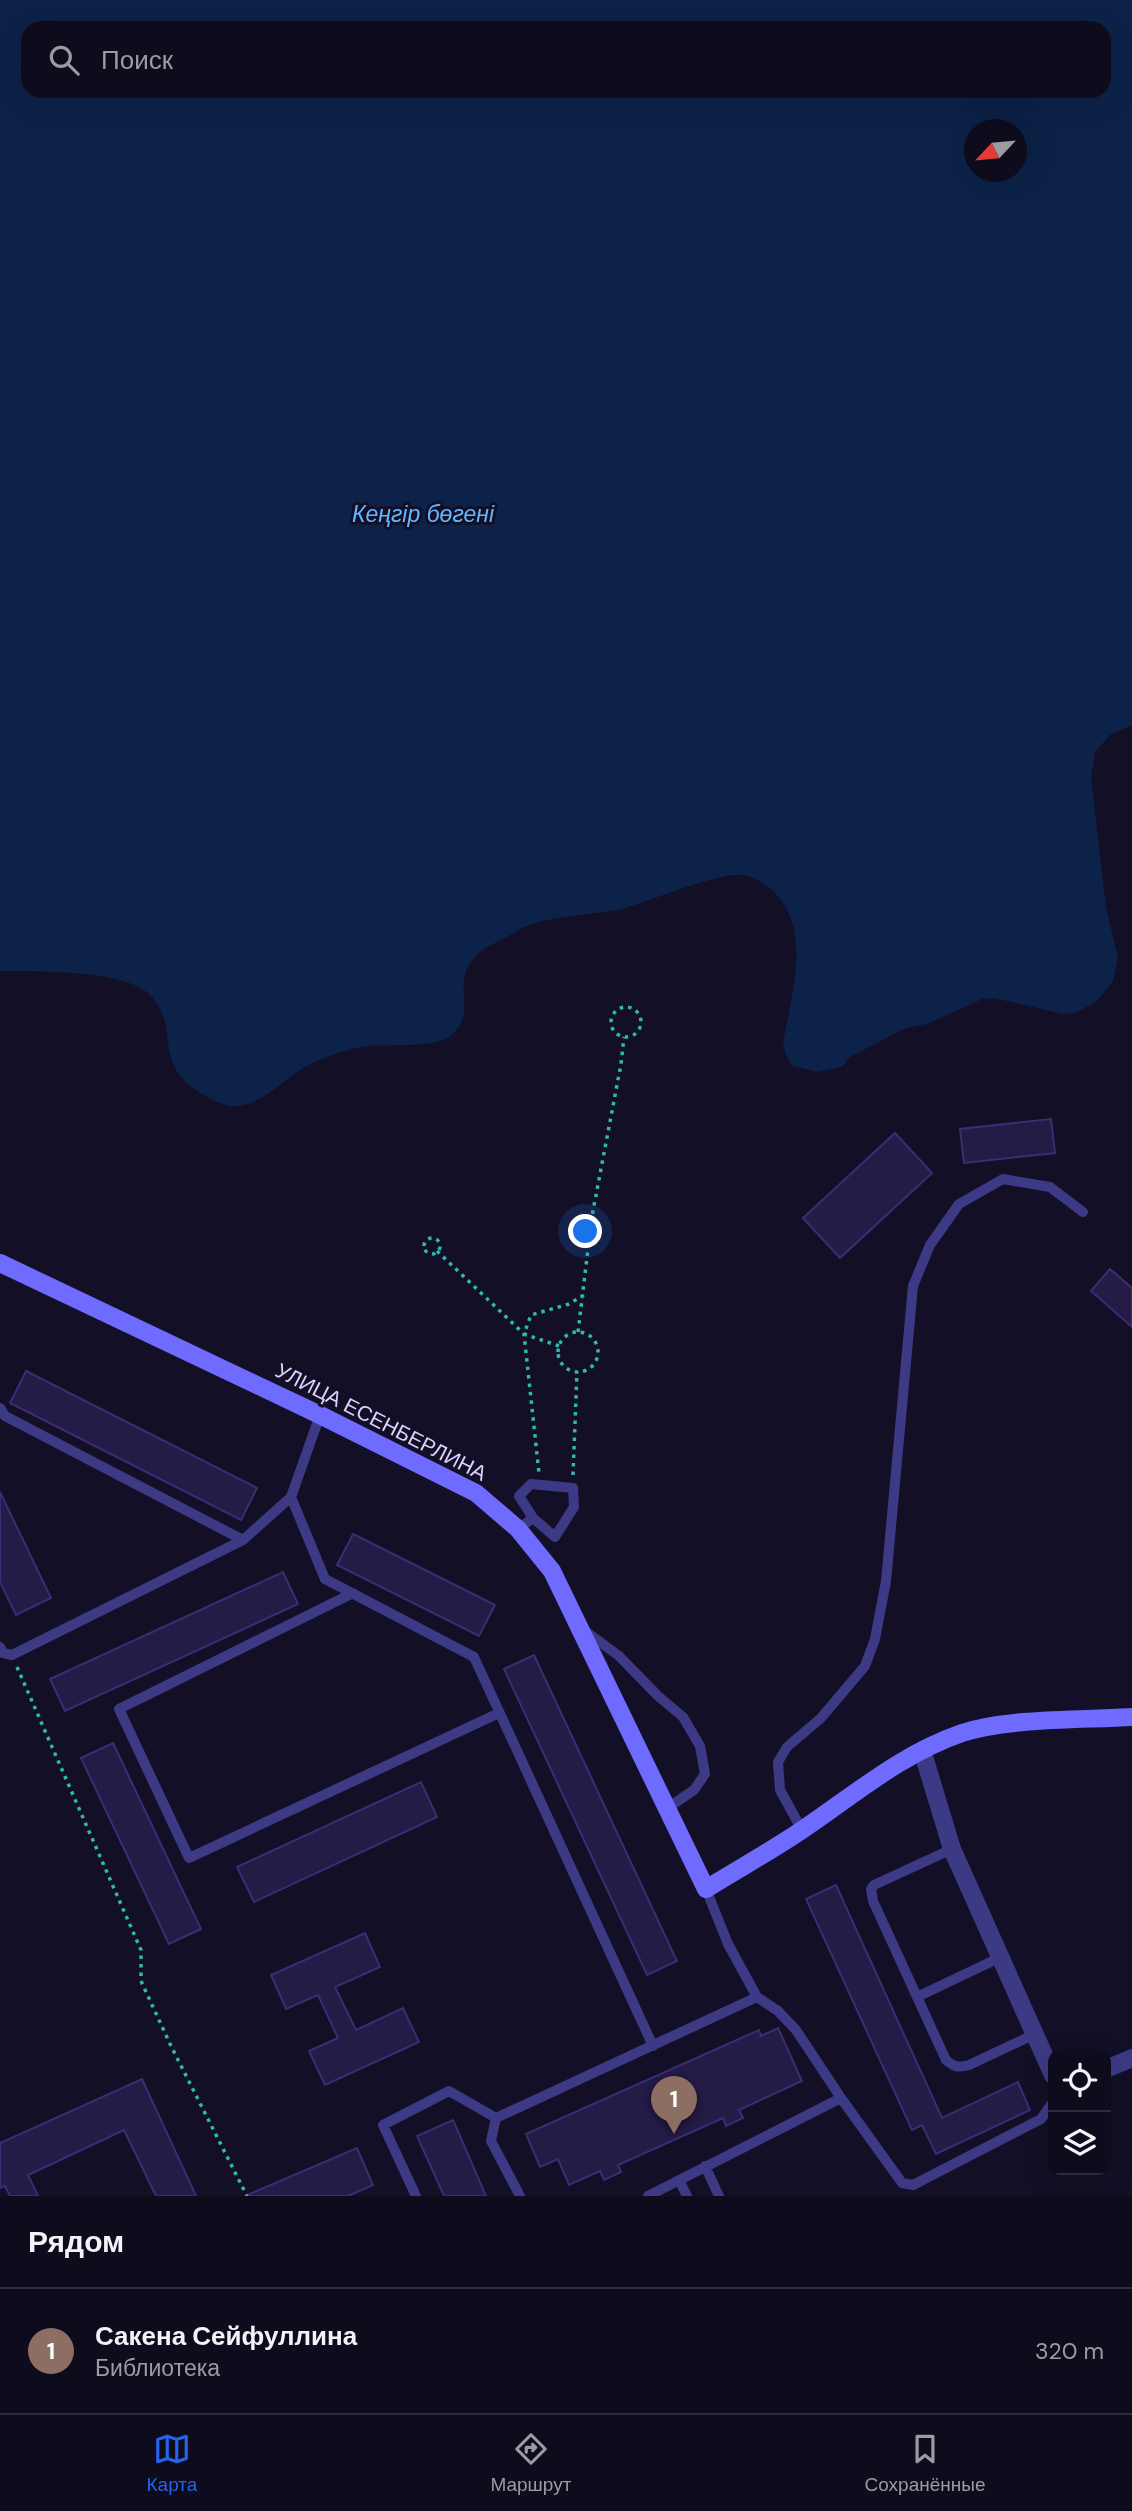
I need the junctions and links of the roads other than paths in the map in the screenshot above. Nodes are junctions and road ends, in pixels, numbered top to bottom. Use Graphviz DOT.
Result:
graph roads {
  1 [pos="1083,1212"];
  2 [pos="0,1263"];
  3 [pos="0,1408"];
  4 [pos="320,1415"];
  5 [pos="291,1497"];
  6 [pos="533,1518"];
  7 [pos="518,1529"];
  8 [pos="243,1540"];
  9 [pos="353,1593"];
  10 [pos="579,1627"];
  11 [pos="0,1647"];
  12 [pos="499,1713"];
  13 [pos="1132,1717"];
  14 [pos="922,1750"];
  15 [pos="666,1809"];
  16 [pos="802,1830"];
  17 [pos="952,1849"];
  18 [pos="706,1889"];
  19 [pos="1001,1957"];
  20 [pos="757,1997"];
  21 [pos="917,1997"];
  22 [pos="1035,2034"];
  23 [pos="653,2046"];
  24 [pos="1132,2058"];
  25 [pos="1048,2064"];
  26 [pos="1111,2067"];
  27 [pos="841,2098"];
  28 [pos="1048,2109"];
  29 [pos="496,2118"];
  30 [pos="705,2166"];
  31 [pos="679,2180"];
  32 [pos="902,2183"];
  33 [pos="412,2195"];
  34 [pos="520,2196"];
  35 [pos="648,2196"];
  36 [pos="687,2196"];
  37 [pos="719,2196"];
  38 [pos="909,2196"];
  1 -- 16 [label="lane"];
  2 -- 4 [label="street, УЛИЦА ЕСЕНБЕРЛИНА"];
  3 -- 8 [label="lane"];
  4 -- 5 [label="lane"];
  4 -- 7 [label="street, УЛИЦА ЕСЕНБЕРЛИНА"];
  5 -- 8 [label="lane"];
  5 -- 9 [label="lane"];
  6 -- 6 [label="lane"];
  6 -- 7 [label="lane"];
  7 -- 10 [label="street, УЛИЦА ЕСЕНБЕРЛИНА"];
  8 -- 11 [label="lane"];
  9 -- 12 [label="lane"];
  9 -- 12 [label="lane"];
  10 -- 15 [label="street, УЛИЦА ЕСЕНБЕРЛИНА"];
  10 -- 15 [label="lane"];
  12 -- 23 [label="lane"];
  13 -- 14 [label="street"];
  14 -- 16 [label="street"];
  14 -- 17 [label="street"];
  15 -- 18 [label="street, УЛИЦА ЕСЕНБЕРЛИНА"];
  16 -- 18 [label="street"];
  17 -- 19 [label="street"];
  17 -- 21 [label="lane"];
  18 -- 20 [label="lane"];
  19 -- 21 [label="lane"];
  19 -- 22 [label="street"];
  20 -- 23 [label="lane"];
  20 -- 27 [label="lane"];
  21 -- 22 [label="lane"];
  22 -- 25 [label="street"];
  23 -- 29 [label="lane"];
  24 -- 26 [label="street"];
  27 -- 30 [label="lane"];
  27 -- 32 [label="lane"];
  28 -- 32 [label="lane"];
  29 -- 33 [label="lane"];
  29 -- 34 [label="lane"];
  30 -- 31 [label="lane"];
  30 -- 37 [label="lane"];
  31 -- 35 [label="lane"];
  31 -- 36 [label="lane"];
  32 -- 38 [label="lane"];
}
